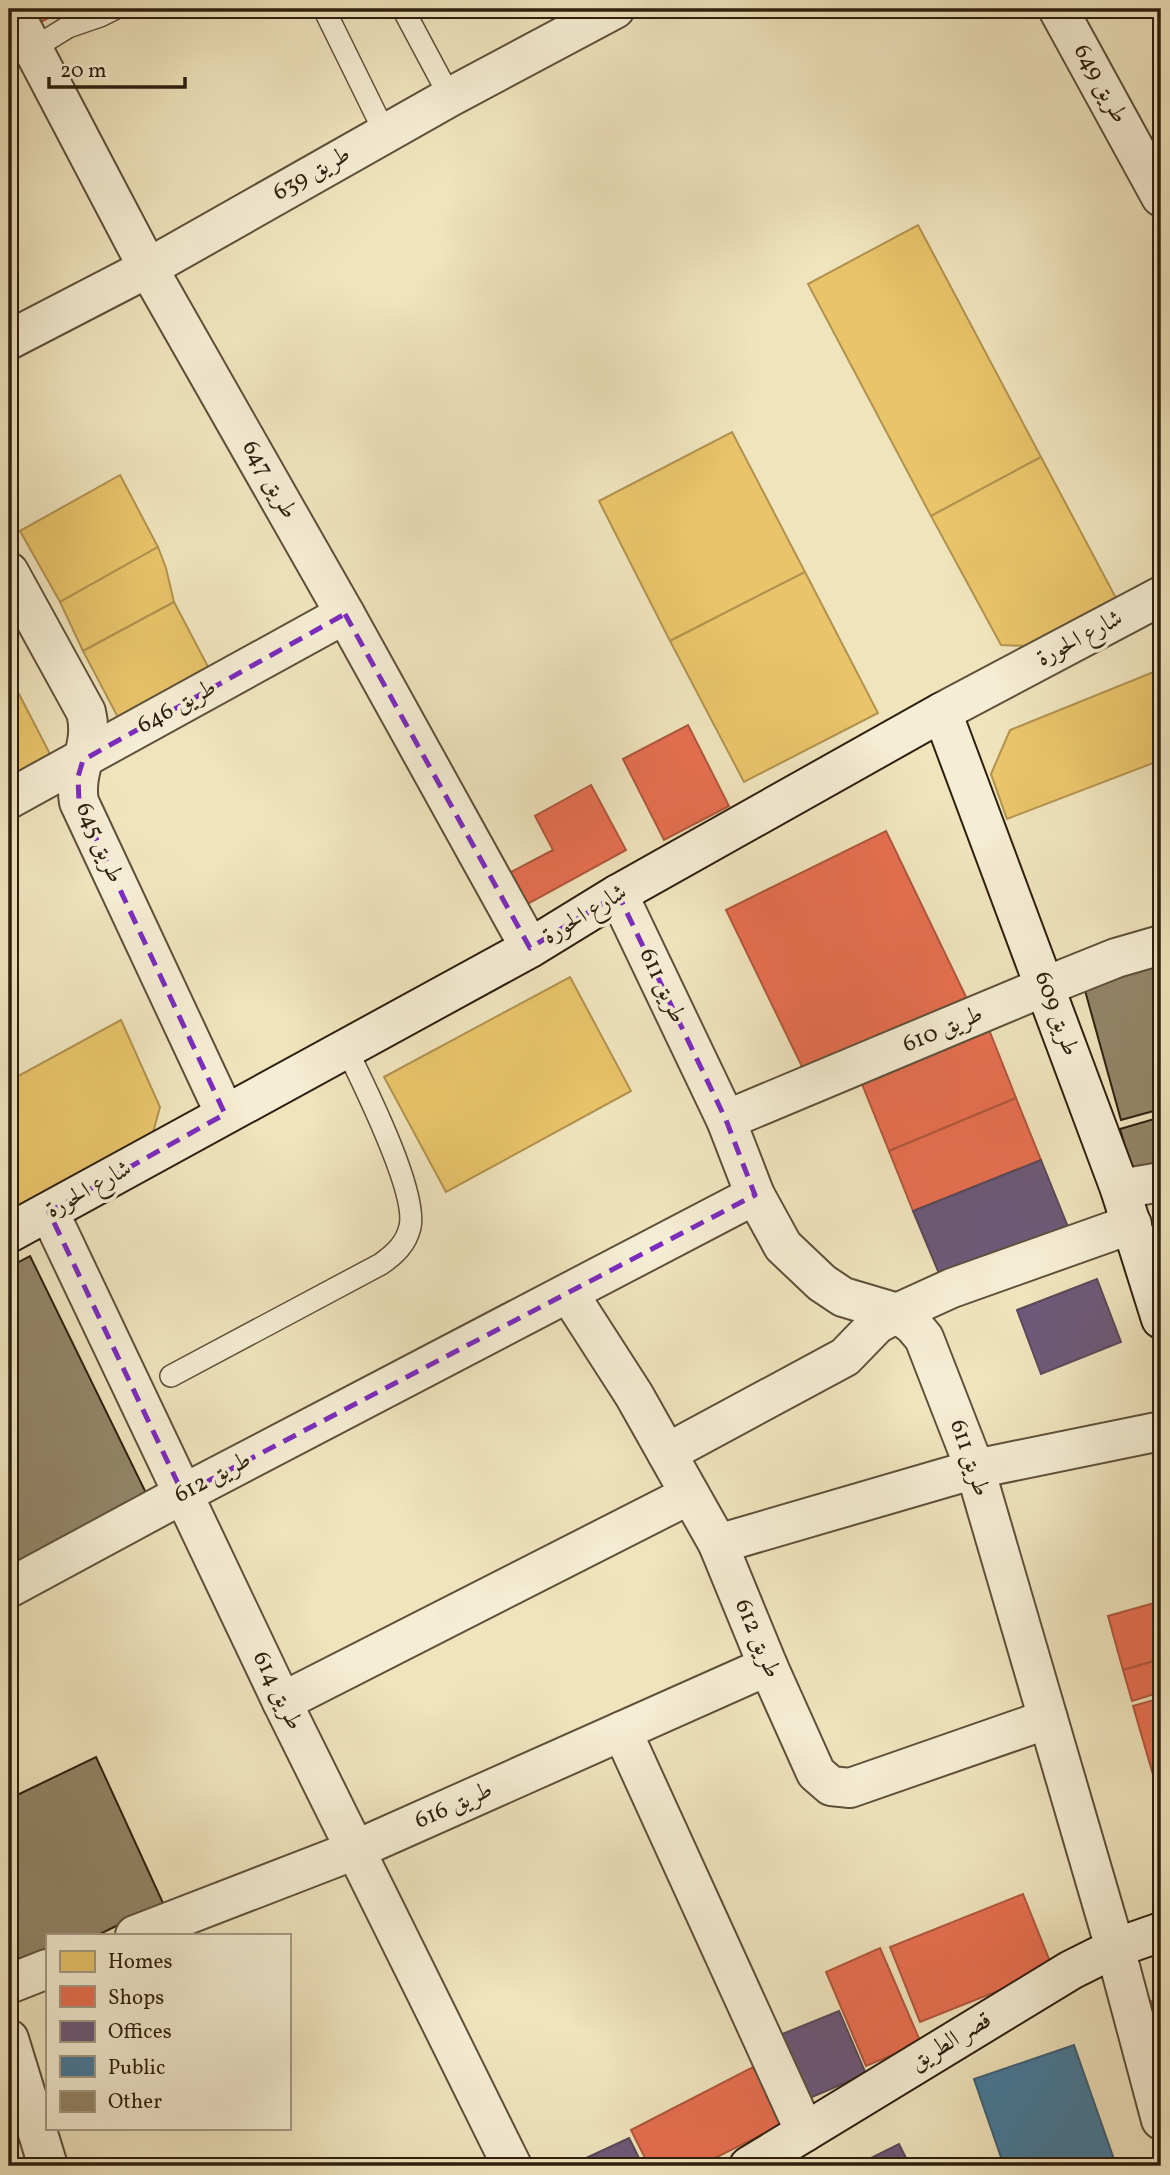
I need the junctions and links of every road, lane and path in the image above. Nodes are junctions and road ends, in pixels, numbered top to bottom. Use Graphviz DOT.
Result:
graph roads {
  1 [pos="12,9"];
  2 [pos="114,9"];
  3 [pos="324,9"];
  4 [pos="403,9"];
  5 [pos="615,9"];
  6 [pos="1058,9"];
  7 [pos="34,48"];
  8 [pos="450,97"];
  9 [pos="385,133"];
  10 [pos="1161,197"];
  11 [pos="148,268"];
  12 [pos="9,340"];
  13 [pos="9,572"];
  14 [pos="1161,596"];
  15 [pos="345,614"];
  16 [pos="942,712"];
  17 [pos="83,760"];
  18 [pos="9,799"];
  19 [pos="618,894"];
  20 [pos="1161,945"];
  21 [pos="530,948"];
  22 [pos="1046,986"];
  23 [pos="346,1048"];
  24 [pos="225,1114"];
  25 [pos="726,1120"];
  26 [pos="1161,1181"];
  27 [pos="1120,1189"];
  28 [pos="755,1195"];
  29 [pos="50,1212"];
  30 [pos="1132,1224"];
  31 [pos="9,1233"];
  32 [pos="569,1294"];
  33 [pos="897,1313"];
  34 [pos="1161,1319"];
  35 [pos="171,1376"];
  36 [pos="1161,1431"];
  37 [pos="667,1453"];
  38 [pos="975,1469"];
  39 [pos="183,1494"];
  40 [pos="689,1495"];
  41 [pos="718,1544"];
  42 [pos="9,1588"];
  43 [pos="768,1666"];
  44 [pos="282,1702"];
  45 [pos="1048,1719"];
  46 [pos="622,1731"];
  47 [pos="355,1850"];
  48 [pos="1161,1932"];
  49 [pos="138,1934"];
  50 [pos="1115,1948"];
  51 [pos="46,1969"];
  52 [pos="9,1984"];
  53 [pos="9,2039"];
  54 [pos="1161,2120"];
  55 [pos="805,2132"];
  56 [pos="48,2166"];
  57 [pos="512,2166"];
  58 [pos="749,2166"];
  1 -- 7 [label="street, طريق 647"];
  2 -- 7 [label="lane"];
  3 -- 9 [label="lane"];
  4 -- 8 [label="lane"];
  5 -- 8 [label="street, طريق 639"];
  6 -- 10 [label="street, طريق 649"];
  7 -- 11 [label="street, طريق 647"];
  8 -- 9 [label="street, طريق 639"];
  9 -- 11 [label="street, طريق 639"];
  11 -- 12 [label="street, طريق 639"];
  11 -- 15 [label="street, طريق 647"];
  13 -- 17 [label="street, طريق 645"];
  14 -- 16 [label="street, شارع الحورة"];
  15 -- 17 [label="street, طريق 646"];
  15 -- 21 [label="street, طريق 647"];
  16 -- 19 [label="street, شارع الحورة"];
  16 -- 22 [label="street, طريق 609"];
  17 -- 18 [label="street, طريق 646"];
  17 -- 24 [label="street, طريق 645"];
  19 -- 21 [label="street, شارع الحورة"];
  19 -- 25 [label="street, طريق 611"];
  20 -- 22 [label="street, طريق 610"];
  21 -- 23 [label="street, شارع الحورة"];
  22 -- 25 [label="street, طريق 610"];
  22 -- 27 [label="street, طريق 609"];
  23 -- 24 [label="street, شارع الحورة"];
  23 -- 35 [label="lane"];
  24 -- 29 [label="street, شارع الحورة"];
  25 -- 28 [label="street, طريق 611"];
  26 -- 27 [label="street"];
  27 -- 30 [label="street, طريق 609"];
  28 -- 32 [label="street, طريق 612"];
  28 -- 33 [label="street, طريق 611"];
  29 -- 31 [label="street, شارع الحورة"];
  29 -- 39 [label="street, طريق 614"];
  30 -- 33 [label="street"];
  30 -- 34 [label="street, طريق 609"];
  32 -- 37 [label="street, طريق 612"];
  32 -- 39 [label="street, طريق 612"];
  33 -- 37 [label="street"];
  33 -- 38 [label="street, طريق 611"];
  36 -- 38 [label="street"];
  37 -- 40 [label="street, طريق 612"];
  38 -- 41 [label="street"];
  38 -- 45 [label="street, طريق 611"];
  39 -- 42 [label="street, طريق 612"];
  39 -- 44 [label="street, طريق 614"];
  40 -- 41 [label="street, طريق 612"];
  40 -- 44 [label="street"];
  41 -- 43 [label="street, طريق 612"];
  43 -- 45 [label="street, طريق 612"];
  43 -- 46 [label="street, طريق 616"];
  44 -- 47 [label="street, طريق 614"];
  45 -- 50 [label="street, طريق 611"];
  46 -- 47 [label="street, طريق 616"];
  46 -- 55 [label="street"];
  47 -- 49 [label="street, طريق 616"];
  47 -- 57 [label="street, طريق 614"];
  48 -- 50 [label="street, قصر الطريق"];
  50 -- 54 [label="street, طريق 611"];
  50 -- 55 [label="street, قصر الطريق"];
  51 -- 52 [label="street"];
  53 -- 56 [label="street"];
  55 -- 58 [label="street, قصر الطريق"];
}
